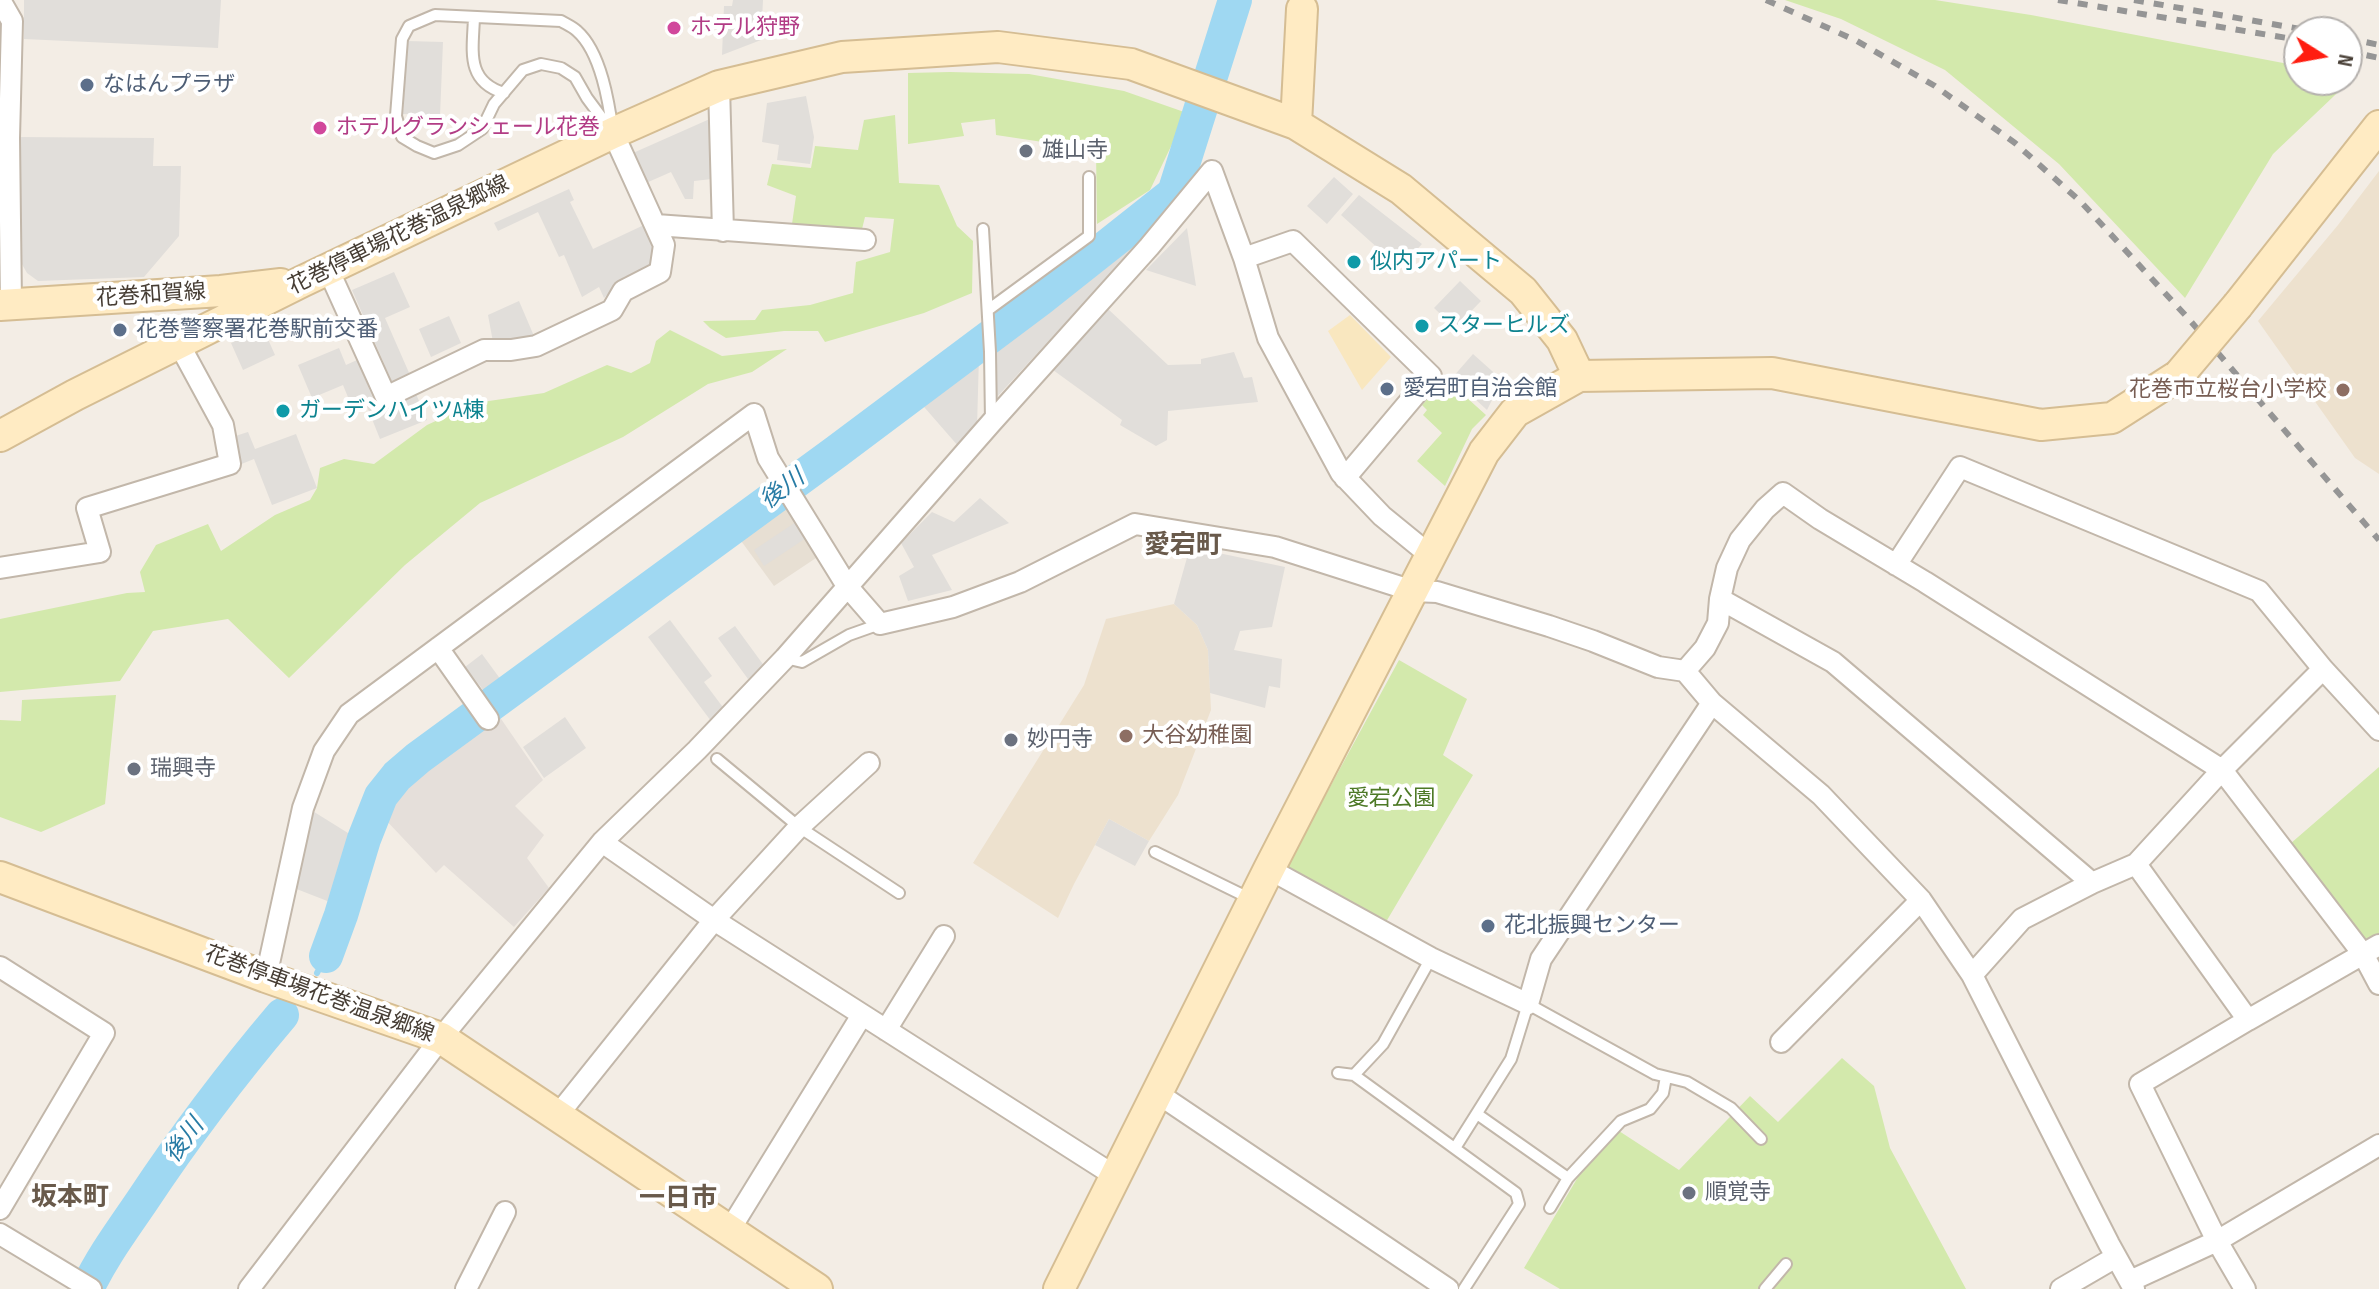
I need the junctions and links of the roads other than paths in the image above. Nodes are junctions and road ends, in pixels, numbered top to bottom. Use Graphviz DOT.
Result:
graph roads {
  1 [pos="0,0"];
  2 [pos="1302,9"];
  3 [pos="474,17"];
  4 [pos="719,86"];
  5 [pos="504,93"];
  6 [pos="1296,124"];
  7 [pos="2379,126"];
  8 [pos="613,133"];
  9 [pos="5,138"];
  10 [pos="1089,177"];
  11 [pos="656,225"];
  12 [pos="983,229"];
  13 [pos="723,231"];
  14 [pos="865,240"];
  15 [pos="1244,258"];
  16 [pos="314,276"];
  17 [pos="182,294"];
  18 [pos="5,304"];
  19 [pos="988,310"];
  20 [pos="182,343"];
  21 [pos="1579,376"];
  22 [pos="991,423"];
  23 [pos="0,436"];
  24 [pos="1345,478"];
  25 [pos="1431,556"];
  26 [pos="1896,565"];
  27 [pos="0,568"];
  28 [pos="847,586"];
  29 [pos="1413,591"];
  30 [pos="1720,599"];
  31 [pos="880,624"];
  32 [pos="438,648"];
  33 [pos="785,658"];
  34 [pos="2323,669"];
  35 [pos="1685,671"];
  36 [pos="1712,703"];
  37 [pos="488,719"];
  38 [pos="2379,730"];
  39 [pos="717,759"];
  40 [pos="869,763"];
  41 [pos="2222,770"];
  42 [pos="799,827"];
  43 [pos="602,842"];
  44 [pos="1155,852"];
  45 [pos="2136,864"];
  46 [pos="1269,869"];
  47 [pos="0,877"];
  48 [pos="2092,883"];
  49 [pos="899,893"];
  50 [pos="1253,900"];
  51 [pos="1921,900"];
  52 [pos="714,920"];
  53 [pos="944,936"];
  54 [pos="2371,949"];
  55 [pos="1431,958"];
  56 [pos="0,967"];
  57 [pos="1972,975"];
  58 [pos="266,977"];
  59 [pos="2379,984"];
  60 [pos="1528,1004"];
  61 [pos="862,1015"];
  62 [pos="2248,1020"];
  63 [pos="886,1030"];
  64 [pos="441,1038"];
  65 [pos="1781,1042"];
  66 [pos="1338,1073"];
  67 [pos="1354,1075"];
  68 [pos="1666,1077"];
  69 [pos="1157,1093"];
  70 [pos="1477,1114"];
  71 [pos="557,1116"];
  72 [pos="1761,1139"];
  73 [pos="2379,1145"];
  74 [pos="1455,1148"];
  75 [pos="1115,1176"];
  76 [pos="1568,1178"];
  77 [pos="1550,1208"];
  78 [pos="0,1209"];
  79 [pos="505,1212"];
  80 [pos="729,1231"];
  81 [pos="0,1234"];
  82 [pos="2217,1241"];
  83 [pos="2116,1257"];
  84 [pos="1786,1264"];
  85 [pos="2132,1285"];
  86 [pos="91,1289"];
  87 [pos="249,1289"];
  88 [pos="466,1289"];
  89 [pos="817,1289"];
  90 [pos="1059,1289"];
  91 [pos="1448,1289"];
  92 [pos="1464,1289"];
  93 [pos="1765,1289"];
  94 [pos="2061,1289"];
  95 [pos="2245,1289"];
  1 -- 9 [label="street"];
  2 -- 6 [label="street"];
  3 -- 5 [label="lane"];
  3 -- 5 [label="lane"];
  3 -- 8 [label="lane"];
  4 -- 6 [label="street, 花巻停車場花巻温泉郷線"];
  4 -- 8 [label="street, 花巻停車場花巻温泉郷線"];
  4 -- 13 [label="street"];
  5 -- 8 [label="lane"];
  6 -- 21 [label="street, 花巻停車場花巻温泉郷線"];
  7 -- 21 [label="street, bridge"];
  8 -- 11 [label="street"];
  8 -- 16 [label="street, 花巻停車場花巻温泉郷線"];
  9 -- 18 [label="street"];
  10 -- 19 [label="lane"];
  11 -- 13 [label="street"];
  11 -- 16 [label="street"];
  12 -- 19 [label="lane"];
  13 -- 14 [label="street"];
  15 -- 22 [label="street"];
  15 -- 24 [label="street"];
  15 -- 24 [label="street"];
  16 -- 17 [label="street, 花巻和賀線"];
  16 -- 20 [label="street, 花巻停車場花巻温泉郷線"];
  17 -- 18 [label="street, 花巻和賀線"];
  17 -- 20 [label="street"];
  19 -- 22 [label="lane"];
  20 -- 23 [label="street, 花巻停車場花巻温泉郷線"];
  20 -- 27 [label="street"];
  21 -- 25 [label="street"];
  22 -- 28 [label="street"];
  24 -- 25 [label="street"];
  25 -- 29 [label="street"];
  26 -- 30 [label="street"];
  26 -- 34 [label="street"];
  26 -- 41 [label="street"];
  28 -- 31 [label="street"];
  28 -- 32 [label="street"];
  28 -- 33 [label="street"];
  29 -- 31 [label="street"];
  29 -- 35 [label="street"];
  29 -- 46 [label="street"];
  30 -- 35 [label="street"];
  30 -- 48 [label="street"];
  31 -- 33 [label="lane"];
  32 -- 37 [label="street"];
  32 -- 58 [label="street"];
  33 -- 43 [label="street"];
  34 -- 38 [label="street"];
  34 -- 41 [label="street"];
  35 -- 36 [label="street"];
  36 -- 51 [label="street"];
  36 -- 60 [label="street"];
  39 -- 42 [label="lane"];
  40 -- 42 [label="street"];
  41 -- 45 [label="street"];
  41 -- 54 [label="street"];
  42 -- 49 [label="lane"];
  42 -- 52 [label="street"];
  43 -- 52 [label="street"];
  43 -- 64 [label="street"];
  44 -- 50 [label="lane"];
  45 -- 48 [label="street"];
  45 -- 62 [label="street"];
  46 -- 50 [label="street"];
  46 -- 55 [label="street"];
  47 -- 58 [label="street, 花巻停車場花巻温泉郷線"];
  48 -- 57 [label="street"];
  50 -- 69 [label="street"];
  51 -- 57 [label="street"];
  51 -- 65 [label="street"];
  52 -- 61 [label="street"];
  52 -- 71 [label="street"];
  53 -- 63 [label="street"];
  54 -- 59 [label="street"];
  54 -- 62 [label="street"];
  55 -- 60 [label="street"];
  55 -- 67 [label="lane"];
  56 -- 78 [label="street"];
  57 -- 83 [label="street"];
  58 -- 64 [label="street, 花巻停車場花巻温泉郷線"];
  60 -- 68 [label="lane"];
  60 -- 70 [label="lane"];
  61 -- 63 [label="street"];
  61 -- 80 [label="street"];
  62 -- 82 [label="street"];
  63 -- 75 [label="street"];
  64 -- 71 [label="street, 花巻停車場花巻温泉郷線"];
  64 -- 87 [label="street"];
  66 -- 67 [label="lane"];
  67 -- 74 [label="lane"];
  68 -- 72 [label="lane"];
  68 -- 76 [label="lane"];
  69 -- 75 [label="street"];
  69 -- 91 [label="street"];
  70 -- 74 [label="lane"];
  70 -- 76 [label="lane"];
  71 -- 80 [label="street, 花巻停車場花巻温泉郷線"];
  73 -- 82 [label="street"];
  74 -- 92 [label="lane"];
  75 -- 90 [label="street"];
  76 -- 77 [label="lane"];
  79 -- 88 [label="street"];
  80 -- 89 [label="street, 花巻停車場花巻温泉郷線"];
  81 -- 86 [label="street"];
  82 -- 85 [label="street"];
  82 -- 95 [label="street"];
  83 -- 85 [label="street"];
  83 -- 94 [label="street"];
  84 -- 93 [label="lane"];
}
